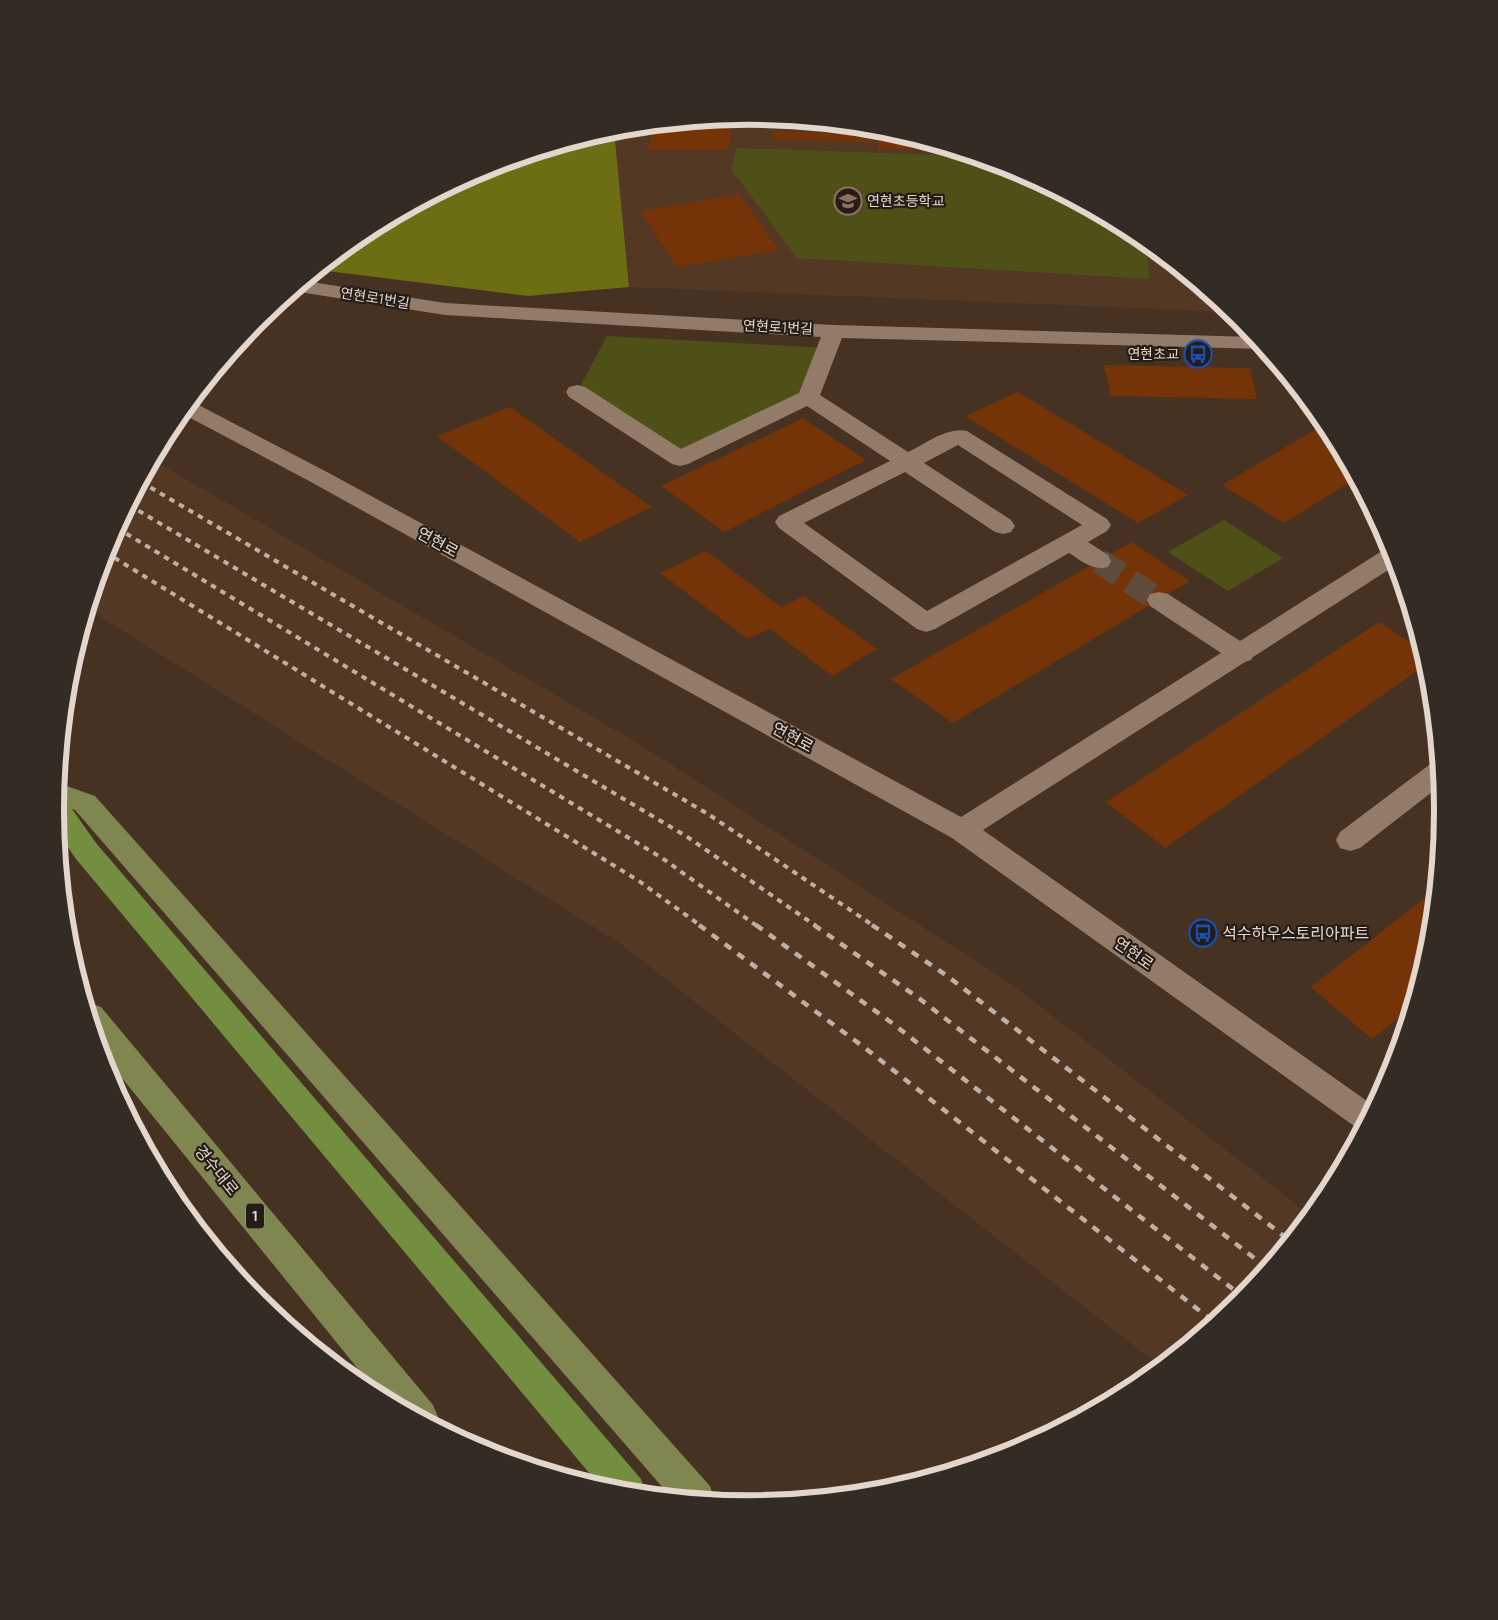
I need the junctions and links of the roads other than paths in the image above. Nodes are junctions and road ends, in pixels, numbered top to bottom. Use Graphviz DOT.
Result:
graph roads {
  1 [pos="306,287"];
  2 [pos="834,331"];
  3 [pos="1250,343"];
  4 [pos="577,392"];
  5 [pos="808,396"];
  6 [pos="192,410"];
  7 [pos="906,462"];
  8 [pos="1003,526"];
  9 [pos="1070,542"];
  10 [pos="1099,561"];
  11 [pos="1387,561"];
  12 [pos="1159,600"];
  13 [pos="1242,654"];
  14 [pos="1433,776"];
  15 [pos="64,796"];
  16 [pos="64,820"];
  17 [pos="962,830"];
  18 [pos="1350,840"];
  19 [pos="99,1027"];
  20 [pos="1362,1116"];
  21 [pos="411,1405"];
  22 [pos="620,1483"];
  23 [pos="691,1493"];
  1 -- 2 [label="street, 연현로1번길"];
  2 -- 3 [label="street, 연현로1번길"];
  2 -- 5 [label="street"];
  4 -- 5 [label="street"];
  5 -- 7 [label="street"];
  6 -- 17 [label="street, 연현로"];
  7 -- 8 [label="street"];
  7 -- 9 [label="street"];
  7 -- 9 [label="street"];
  9 -- 10 [label="street"];
  11 -- 13 [label="street"];
  12 -- 13 [label="street"];
  13 -- 17 [label="street"];
  14 -- 18 [label="street"];
  15 -- 23 [label="main road"];
  16 -- 22 [label="highway"];
  17 -- 20 [label="street, 연현로"];
  19 -- 21 [label="main road, 경수대로 / 1"];
}
